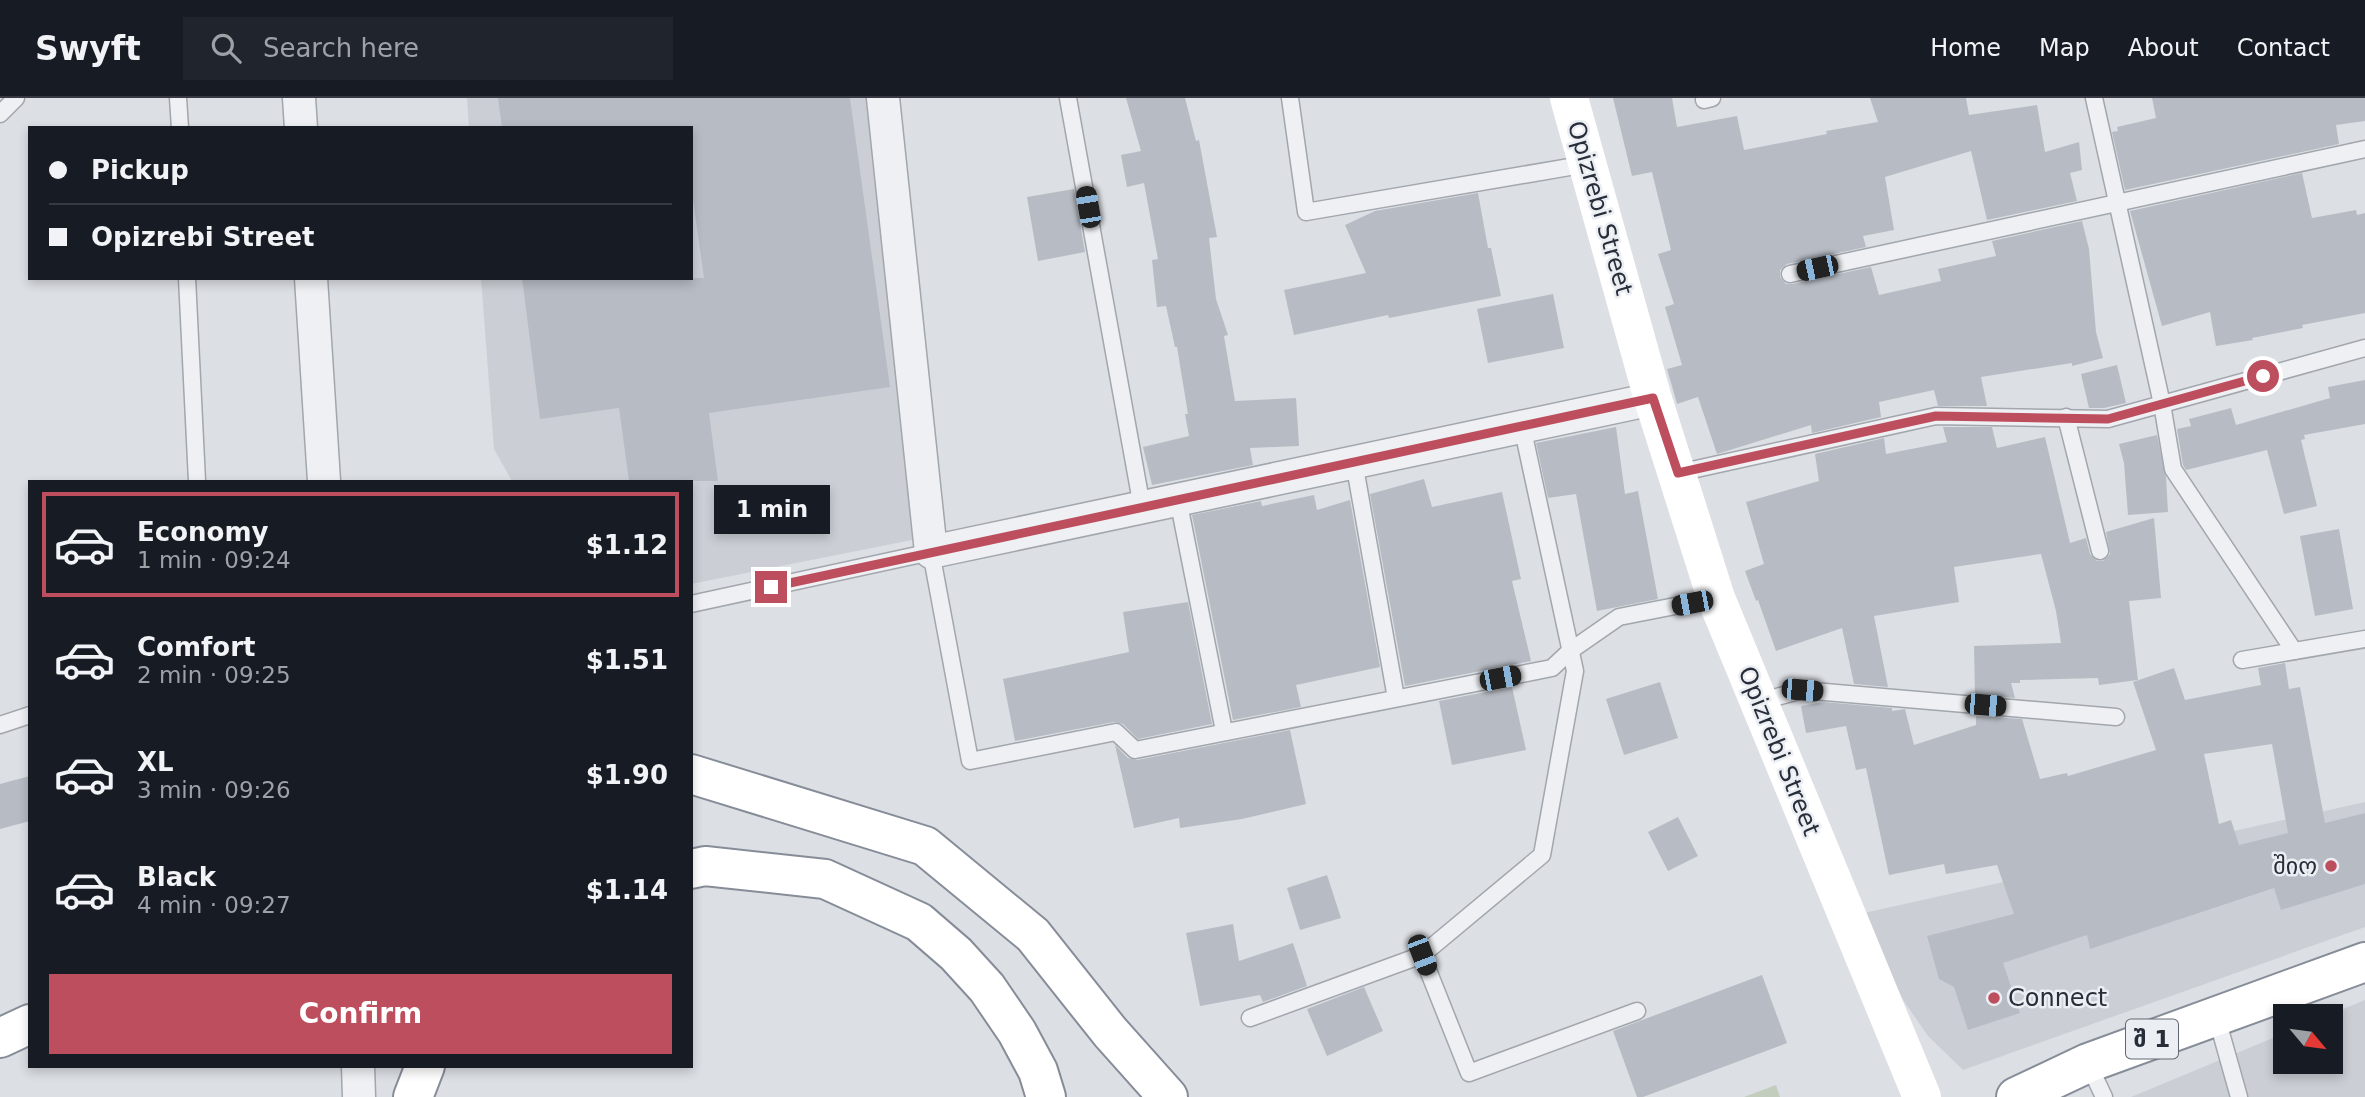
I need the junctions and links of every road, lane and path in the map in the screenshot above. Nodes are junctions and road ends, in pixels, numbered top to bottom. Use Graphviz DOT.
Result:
graph roads {
  1 [pos="16,98"];
  2 [pos="178,98"];
  3 [pos="299,98"];
  4 [pos="883,98"];
  5 [pos="1068,98"];
  6 [pos="1290,98"];
  7 [pos="1569,98"];
  8 [pos="2094,98"];
  9 [pos="0,114"];
  10 [pos="180,126"];
  11 [pos="301,126"];
  12 [pos="2365,149"];
  13 [pos="1587,164"];
  14 [pos="2117,204"];
  15 [pos="1790,274"];
  16 [pos="187,280"];
  17 [pos="311,280"];
  18 [pos="2365,348"];
  19 [pos="1653,398"];
  20 [pos="2162,404"];
  21 [pos="2066,417"];
  22 [pos="1522,426"];
  23 [pos="1354,462"];
  24 [pos="1678,473"];
  25 [pos="197,480"];
  26 [pos="324,480"];
  27 [pos="1178,499"];
  28 [pos="1142,507"];
  29 [pos="2100,551"];
  30 [pos="931,552"];
  31 [pos="1716,598"];
  32 [pos="693,604"];
  33 [pos="2365,639"];
  34 [pos="1570,651"];
  35 [pos="2294,651"];
  36 [pos="2242,660"];
  37 [pos="1396,698"];
  38 [pos="1759,702"];
  39 [pos="28,716"];
  40 [pos="2116,717"];
  41 [pos="0,725"];
  42 [pos="1224,731"];
  43 [pos="693,775"];
  44 [pos="693,869"];
  45 [pos="1422,955"];
  46 [pos="2365,962"];
  47 [pos="1637,1011"];
  48 [pos="2216,1015"];
  49 [pos="1250,1018"];
  50 [pos="28,1025"];
  51 [pos="0,1038"];
  52 [pos="358,1068"];
  53 [pos="424,1068"];
  54 [pos="2096,1080"];
  55 [pos="359,1097"];
  56 [pos="414,1097"];
  57 [pos="1046,1097"];
  58 [pos="1168,1097"];
  59 [pos="1922,1097"];
  60 [pos="2016,1097"];
  61 [pos="2238,1097"];
  1 -- 9 [label="lane"];
  2 -- 10 [label="lane"];
  3 -- 11 [label="street"];
  4 -- 30 [label="street"];
  5 -- 28 [label="lane"];
  6 -- 13 [label="lane"];
  7 -- 13 [label="main road, Opizrebi Street"];
  8 -- 14 [label="lane"];
  12 -- 14 [label="lane"];
  13 -- 19 [label="main road, Opizrebi Street"];
  14 -- 15 [label="lane"];
  14 -- 20 [label="lane"];
  16 -- 25 [label="lane"];
  17 -- 26 [label="street"];
  18 -- 20 [label="lane"];
  19 -- 22 [label="street"];
  19 -- 24 [label="main road, Opizrebi Street"];
  20 -- 21 [label="lane"];
  20 -- 35 [label="lane"];
  21 -- 24 [label="lane"];
  21 -- 29 [label="lane"];
  22 -- 23 [label="street"];
  22 -- 34 [label="lane"];
  23 -- 27 [label="street"];
  23 -- 37 [label="lane"];
  24 -- 31 [label="main road, Opizrebi Street"];
  27 -- 28 [label="street"];
  27 -- 42 [label="lane"];
  28 -- 30 [label="street"];
  30 -- 32 [label="lane"];
  30 -- 42 [label="lane"];
  31 -- 34 [label="lane"];
  31 -- 38 [label="main road, Opizrebi Street"];
  33 -- 35 [label="lane"];
  34 -- 37 [label="lane"];
  34 -- 45 [label="lane"];
  35 -- 36 [label="lane"];
  37 -- 42 [label="lane"];
  38 -- 40 [label="lane"];
  38 -- 59 [label="main road, Opizrebi Street"];
  39 -- 41 [label="lane"];
  43 -- 58 [label="main road"];
  44 -- 57 [label="main road"];
  45 -- 47 [label="lane"];
  45 -- 49 [label="lane"];
  46 -- 48 [label="main road, შ 1"];
  48 -- 54 [label="main road, შ 1"];
  48 -- 61 [label="lane"];
  50 -- 51 [label="main road"];
  52 -- 55 [label="street"];
  53 -- 56 [label="main road"];
  54 -- 60 [label="main road, შ 1"];
}
